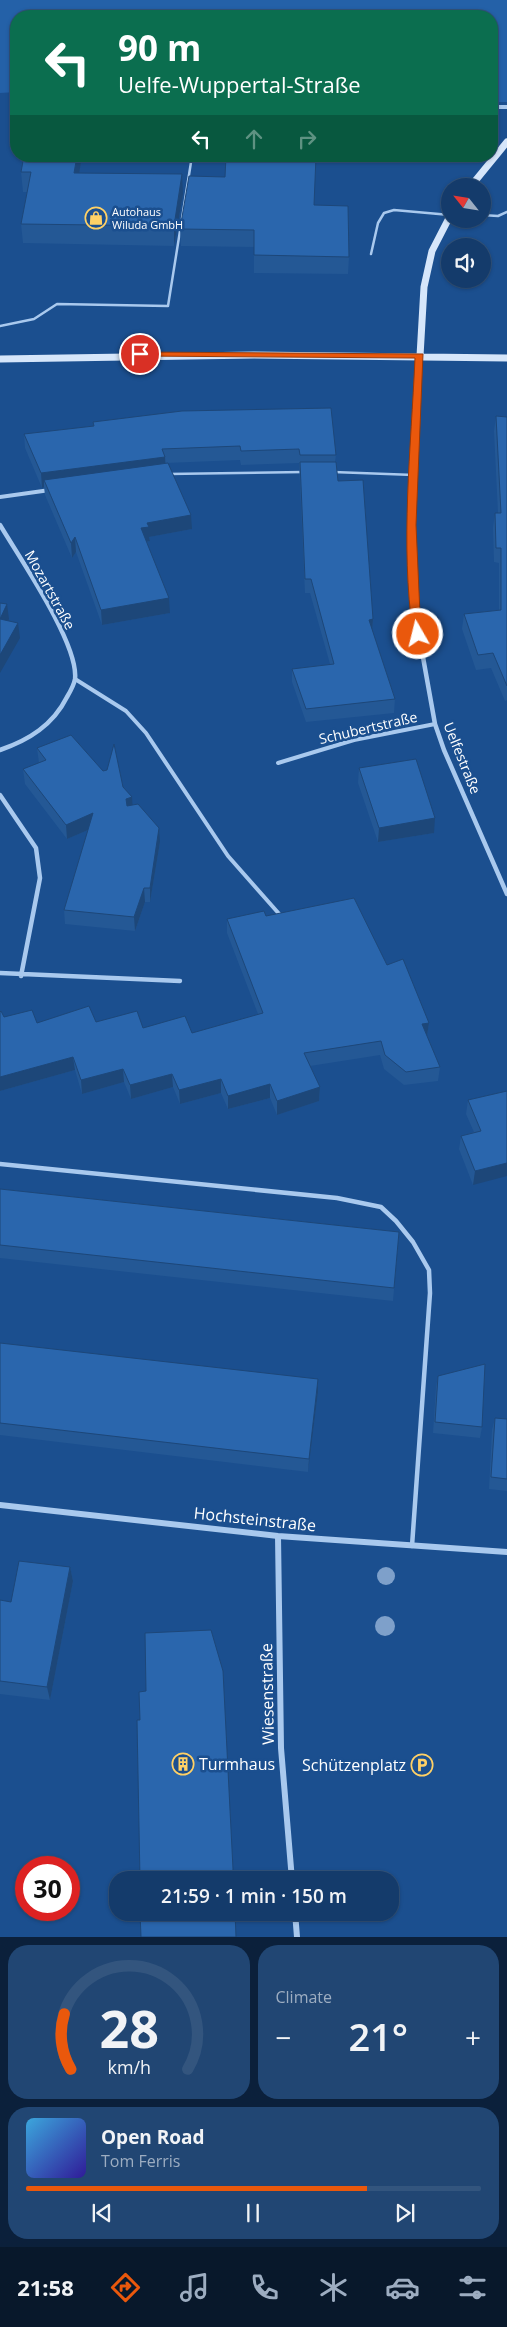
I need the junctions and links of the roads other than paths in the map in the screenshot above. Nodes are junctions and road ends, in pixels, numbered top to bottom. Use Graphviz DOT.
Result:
graph roads {
  1 [pos="507,142"];
  2 [pos="498,153"];
  3 [pos="191,162"];
  4 [pos="491,162"];
  5 [pos="478,178"];
  6 [pos="507,212"];
  7 [pos="441,214"];
  8 [pos="491,216"];
  9 [pos="444,228"];
  10 [pos="372,254"];
  11 [pos="0,326"];
  12 [pos="420,356"];
  13 [pos="507,358"];
  14 [pos="0,359"];
  15 [pos="313,472"];
  16 [pos="331,472"];
  17 [pos="167,474"];
  18 [pos="414,475"];
  19 [pos="60,489"];
  20 [pos="0,496"];
  21 [pos="0,525"];
  22 [pos="75,679"];
  23 [pos="435,724"];
  24 [pos="0,750"];
  25 [pos="278,763"];
  26 [pos="0,795"];
  27 [pos="507,894"];
  28 [pos="287,922"];
  29 [pos="0,973"];
  30 [pos="21,976"];
  31 [pos="180,981"];
  32 [pos="0,1164"];
  33 [pos="0,1505"];
  34 [pos="278,1536"];
  35 [pos="412,1547"];
  36 [pos="507,1552"];
  37 [pos="291,1871"];
  38 [pos="296,1921"];
  39 [pos="297,1937"];
  1 -- 2 [label="main road"];
  3 -- 11 [label="lane"];
  4 -- 5 [label="main road"];
  6 -- 8 [label="lane"];
  7 -- 10 [label="lane"];
  9 -- 12 [label="main road"];
  12 -- 13 [label="main road"];
  12 -- 14 [label="main road"];
  12 -- 18 [label="street, Uelfestraße"];
  15 -- 17 [label="lane"];
  16 -- 18 [label="lane"];
  18 -- 23 [label="street, Uelfestraße"];
  19 -- 20 [label="lane"];
  21 -- 22 [label="street, Mozartstraße"];
  22 -- 24 [label="street"];
  22 -- 28 [label="lane"];
  23 -- 25 [label="lane, Schubertstraße"];
  23 -- 27 [label="street, Uelfestraße"];
  26 -- 30 [label="street"];
  29 -- 30 [label="street"];
  30 -- 31 [label="street"];
  32 -- 35 [label="lane"];
  33 -- 34 [label="street, Hochsteinstraße"];
  34 -- 35 [label="street, Hochsteinstraße"];
  34 -- 37 [label="street, Wiesenstraße"];
  35 -- 36 [label="street, Hochsteinstraße"];
  38 -- 39 [label="street"];
}
